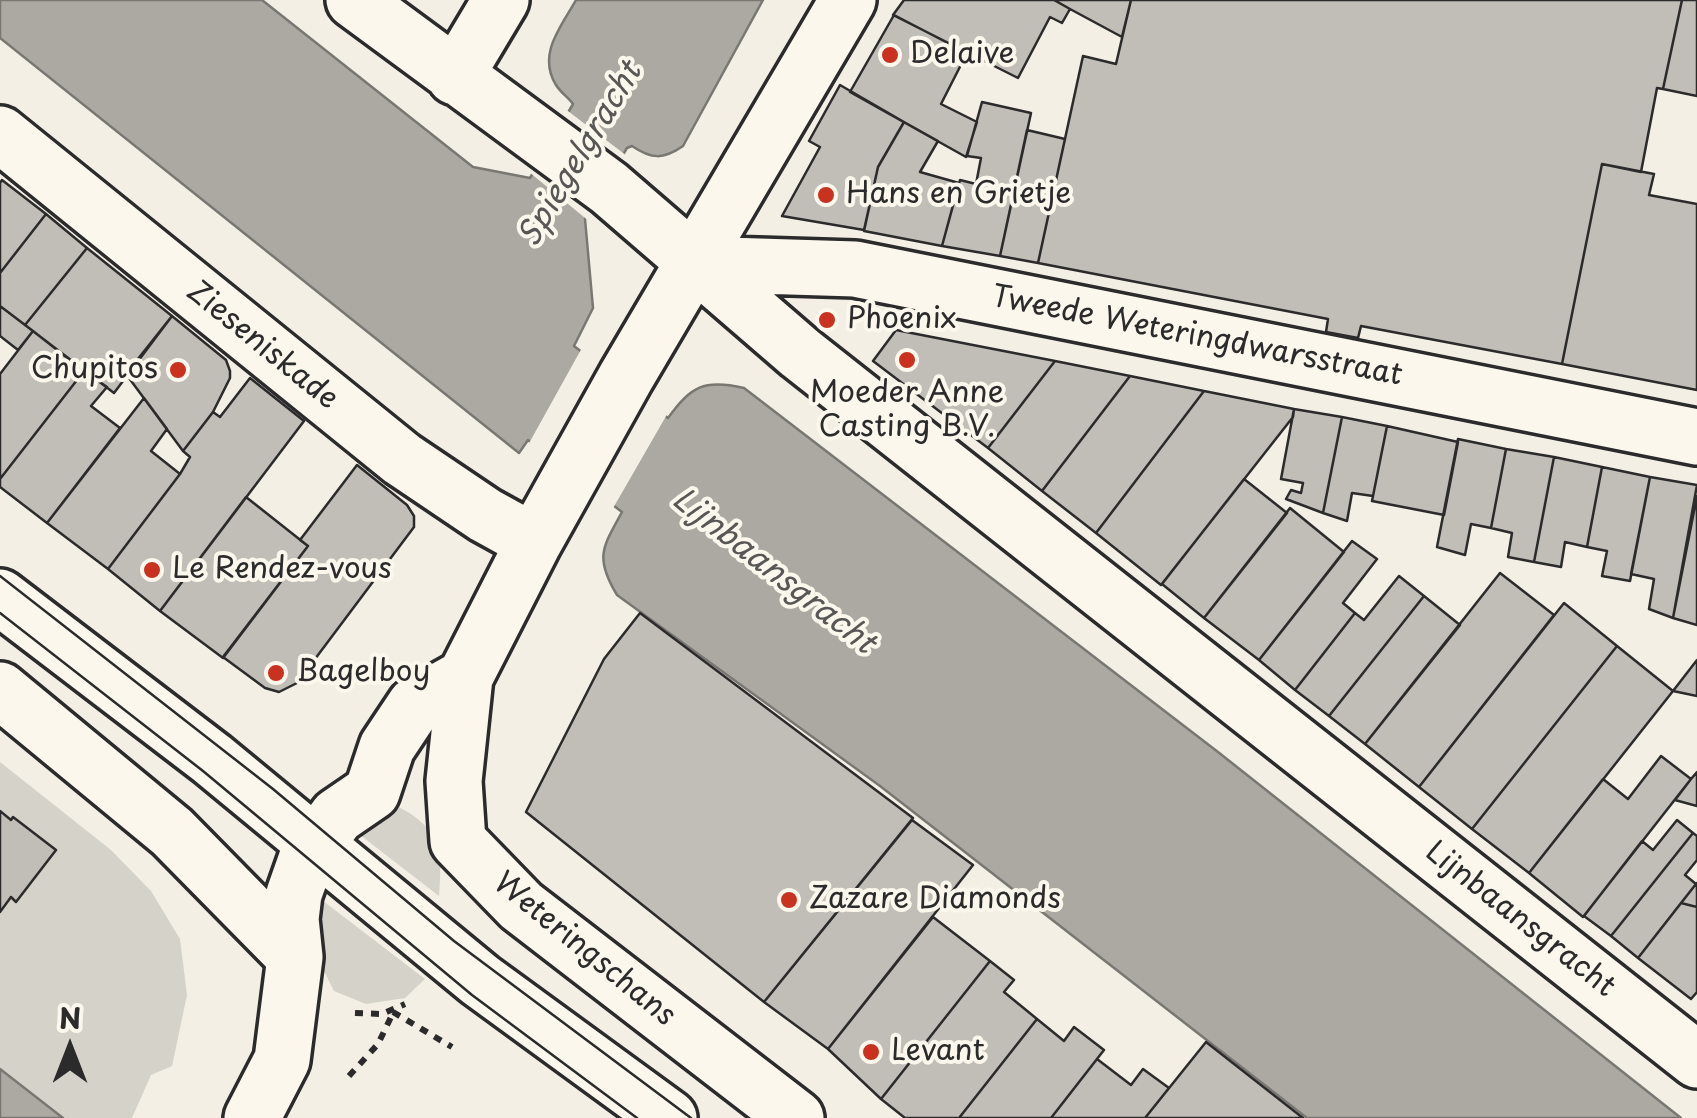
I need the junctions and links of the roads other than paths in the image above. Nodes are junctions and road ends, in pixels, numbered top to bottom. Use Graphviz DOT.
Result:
graph roads {
  1 [pos="354,0"];
  2 [pos="501,0"];
  3 [pos="848,0"];
  4 [pos="455,77"];
  5 [pos="0,134"];
  6 [pos="694,264"];
  7 [pos="1697,436"];
  8 [pos="534,542"];
  9 [pos="0,597"];
  10 [pos="466,677"];
  11 [pos="0,690"];
  12 [pos="314,844"];
  13 [pos="295,957"];
  14 [pos="1697,1060"];
  15 [pos="252,1118"];
  16 [pos="669,1118"];
  17 [pos="796,1118"];
  1 -- 4 [label="street, Lijnbaansgracht"];
  2 -- 4 [label="street"];
  3 -- 6 [label="street"];
  4 -- 6 [label="street, Lijnbaansgracht"];
  5 -- 8 [label="street, Zieseniskade"];
  6 -- 7 [label="street, Tweede Weteringdwarsstraat"];
  6 -- 8 [label="street"];
  6 -- 14 [label="street, Lijnbaansgracht"];
  8 -- 10 [label="street, Weteringschans"];
  9 -- 12 [label="street"];
  10 -- 12 [label="street"];
  10 -- 17 [label="street, Weteringschans"];
  11 -- 13 [label="street"];
  12 -- 13 [label="street"];
  12 -- 16 [label="street"];
  13 -- 15 [label="street"];
}
